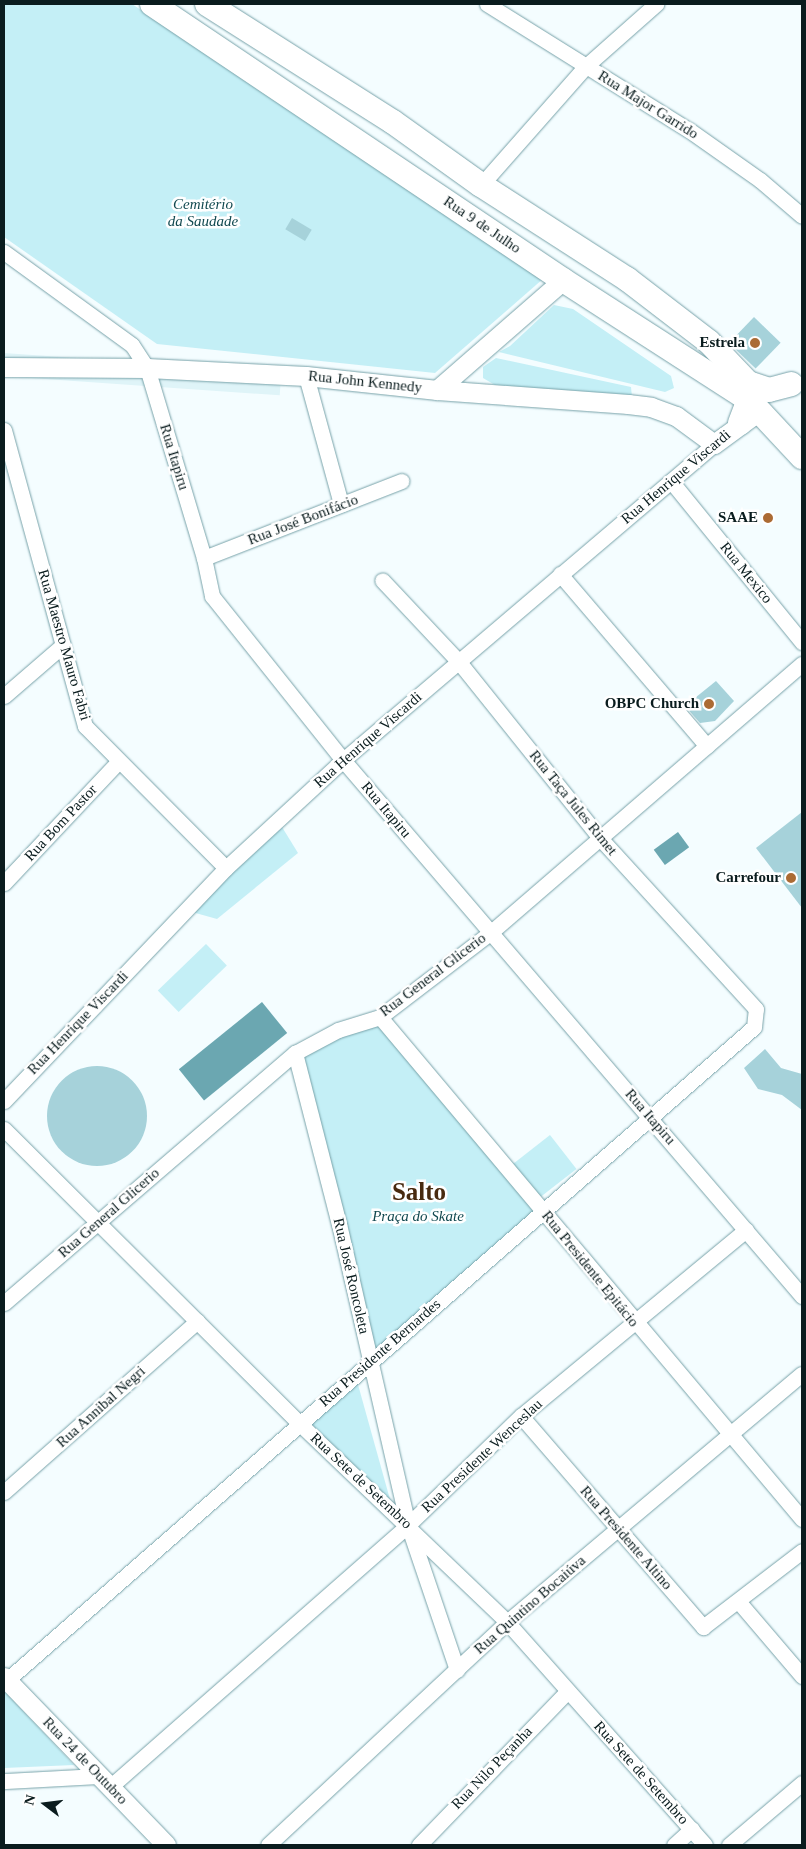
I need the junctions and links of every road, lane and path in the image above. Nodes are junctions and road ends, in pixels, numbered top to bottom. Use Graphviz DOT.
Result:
graph roads {
  1 [pos="152,4"];
  2 [pos="207,4"];
  3 [pos="487,4"];
  4 [pos="656,4"];
  5 [pos="586,66"];
  6 [pos="481,185"];
  7 [pos="802,216"];
  8 [pos="4,252"];
  9 [pos="563,280"];
  10 [pos="690,326"];
  11 [pos="477,356"];
  12 [pos="4,367"];
  13 [pos="147,368"];
  14 [pos="306,376"];
  15 [pos="797,379"];
  16 [pos="437,390"];
  17 [pos="486,394"];
  18 [pos="759,407"];
  19 [pos="740,424"];
  20 [pos="4,430"];
  21 [pos="714,444"];
  22 [pos="802,457"];
  23 [pos="9,466"];
  24 [pos="402,481"];
  25 [pos="671,481"];
  26 [pos="341,504"];
  27 [pos="204,558"];
  28 [pos="560,574"];
  29 [pos="382,580"];
  30 [pos="802,642"];
  31 [pos="63,645"];
  32 [pos="459,662"];
  33 [pos="802,664"];
  34 [pos="4,696"];
  35 [pos="707,746"];
  36 [pos="343,760"];
  37 [pos="118,762"];
  38 [pos="600,838"];
  39 [pos="226,868"];
  40 [pos="4,883"];
  41 [pos="490,932"];
  42 [pos="380,1017"];
  43 [pos="754,1027"];
  44 [pos="295,1054"];
  45 [pos="4,1101"];
  46 [pos="650,1116"];
  47 [pos="4,1130"];
  48 [pos="542,1210"];
  49 [pos="98,1223"];
  50 [pos="746,1230"];
  51 [pos="802,1296"];
  52 [pos="4,1303"];
  53 [pos="197,1322"];
  54 [pos="634,1322"];
  55 [pos="371,1361"];
  56 [pos="802,1374"];
  57 [pos="522,1416"];
  58 [pos="299,1423"];
  59 [pos="730,1436"];
  60 [pos="4,1492"];
  61 [pos="802,1519"];
  62 [pos="408,1526"];
  63 [pos="617,1530"];
  64 [pos="802,1550"];
  65 [pos="738,1601"];
  66 [pos="507,1622"];
  67 [pos="457,1670"];
  68 [pos="802,1676"];
  69 [pos="5,1679"];
  70 [pos="567,1692"];
  71 [pos="4,1781"];
  72 [pos="106,1781"];
  73 [pos="802,1783"];
  74 [pos="692,1829"];
  75 [pos="166,1845"];
  76 [pos="268,1845"];
  77 [pos="420,1845"];
  78 [pos="674,1845"];
  79 [pos="705,1845"];
  80 [pos="729,1845"];
  1 -- 9 [label="main road, Rua 9 de Julho"];
  2 -- 6 [label="main road, Rua 9 de Julho"];
  3 -- 5 [label="street, Rua Major Garrido"];
  4 -- 5 [label="street"];
  5 -- 6 [label="street"];
  5 -- 7 [label="street, Rua Major Garrido"];
  6 -- 10 [label="main road, Rua 9 de Julho"];
  8 -- 13 [label="street, Rua Itapiru"];
  9 -- 10 [label="main road"];
  9 -- 11 [label="street"];
  9 -- 18 [label="main road, Rua 9 de Julho"];
  10 -- 18 [label="main road, Rua 9 de Julho"];
  11 -- 16 [label="street"];
  11 -- 17 [label="street"];
  12 -- 13 [label="street, Rua John Kennedy"];
  13 -- 14 [label="street, Rua John Kennedy"];
  13 -- 27 [label="street, Rua Itapiru"];
  14 -- 16 [label="street, Rua John Kennedy"];
  14 -- 26 [label="street"];
  15 -- 18 [label="main road"];
  15 -- 18 [label="main road, Rua 9 de Julho"];
  16 -- 17 [label="street, Rua John Kennedy"];
  17 -- 21 [label="street, Rua John Kennedy"];
  18 -- 19 [label="main road"];
  18 -- 22 [label="main road, Rua 9 de Julho"];
  19 -- 21 [label="street, Rua Henrique Viscardi"];
  20 -- 23 [label="street, Rua Maestro Mauro Fabri"];
  21 -- 25 [label="street, Rua Henrique Viscardi"];
  23 -- 31 [label="street, Rua Maestro Mauro Fabri"];
  24 -- 26 [label="street, Rua José Bonifácio"];
  25 -- 28 [label="street, Rua Henrique Viscardi"];
  25 -- 30 [label="street, Rua Mexico"];
  26 -- 27 [label="street, Rua José Bonifácio"];
  27 -- 36 [label="street, Rua Itapiru"];
  28 -- 32 [label="street, Rua Henrique Viscardi"];
  28 -- 35 [label="street"];
  29 -- 32 [label="street, Rua Taça Jules Rimet"];
  31 -- 34 [label="street"];
  31 -- 37 [label="street, Rua Maestro Mauro Fabri"];
  32 -- 36 [label="street, Rua Henrique Viscardi"];
  32 -- 38 [label="street, Rua Taça Jules Rimet"];
  33 -- 35 [label="street, Rua General Glicerio"];
  35 -- 38 [label="street, Rua General Glicerio"];
  36 -- 39 [label="street, Rua Henrique Viscardi"];
  36 -- 41 [label="street, Rua Itapiru"];
  37 -- 39 [label="street, Rua Maestro Mauro Fabri"];
  37 -- 40 [label="street, Rua Bom Pastor"];
  38 -- 41 [label="street, Rua General Glicerio"];
  38 -- 43 [label="street, Rua Taça Jules Rimet"];
  39 -- 45 [label="street, Rua Henrique Viscardi"];
  41 -- 42 [label="street, Rua General Glicerio"];
  41 -- 46 [label="street, Rua Itapiru"];
  42 -- 44 [label="street, Rua General Glicerio"];
  42 -- 48 [label="street, Rua Presidente Epitácio"];
  43 -- 46 [label="street, Rua Presidente Bernardes"];
  44 -- 49 [label="street, Rua General Glicerio"];
  44 -- 55 [label="street, Rua José Roncoleta"];
  46 -- 48 [label="street, Rua Presidente Bernardes"];
  46 -- 50 [label="street, Rua Itapiru"];
  47 -- 49 [label="street, Rua Sete de Setembro"];
  48 -- 54 [label="street, Rua Presidente Epitácio"];
  48 -- 55 [label="street, Rua Presidente Bernardes"];
  49 -- 52 [label="street, Rua General Glicerio"];
  49 -- 53 [label="street, Rua Sete de Setembro"];
  50 -- 51 [label="street, Rua Itapiru"];
  50 -- 54 [label="street, Rua Presidente Wenceslau"];
  53 -- 58 [label="street, Rua Sete de Setembro"];
  53 -- 60 [label="street, Rua Annibal Negri"];
  54 -- 57 [label="street, Rua Presidente Wenceslau"];
  54 -- 59 [label="street, Rua Presidente Epitácio"];
  55 -- 58 [label="street, Rua Presidente Bernardes"];
  55 -- 62 [label="street, Rua José Roncoleta"];
  56 -- 59 [label="street, Rua Quintino Bocaiúva"];
  57 -- 62 [label="street, Rua Presidente Wenceslau"];
  57 -- 63 [label="street, Rua Presidente Altino"];
  58 -- 62 [label="street, Rua Sete de Setembro"];
  58 -- 69 [label="street, Rua Presidente Bernardes"];
  59 -- 61 [label="street, Rua Presidente Epitácio"];
  59 -- 63 [label="street, Rua Quintino Bocaiúva"];
  62 -- 66 [label="street, Rua Sete de Setembro"];
  62 -- 67 [label="street, Rua José Roncoleta"];
  62 -- 72 [label="street, Rua Presidente Wenceslau"];
  63 -- 65 [label="street, Rua Presidente Altino"];
  63 -- 66 [label="street, Rua Quintino Bocaiúva"];
  64 -- 65 [label="street"];
  65 -- 68 [label="street"];
  66 -- 67 [label="street, Rua Quintino Bocaiúva"];
  66 -- 70 [label="street, Rua Sete de Setembro"];
  67 -- 76 [label="street, Rua Quintino Bocaiúva"];
  69 -- 72 [label="street, Rua 24 de Outubro"];
  70 -- 74 [label="street, Rua Sete de Setembro"];
  70 -- 77 [label="street, Rua Nilo Peçanha"];
  71 -- 72 [label="street"];
  72 -- 75 [label="street, Rua 24 de Outubro"];
  73 -- 80 [label="street"];
  74 -- 78 [label="street"];
  74 -- 79 [label="street, Rua Sete de Setembro"];
}
